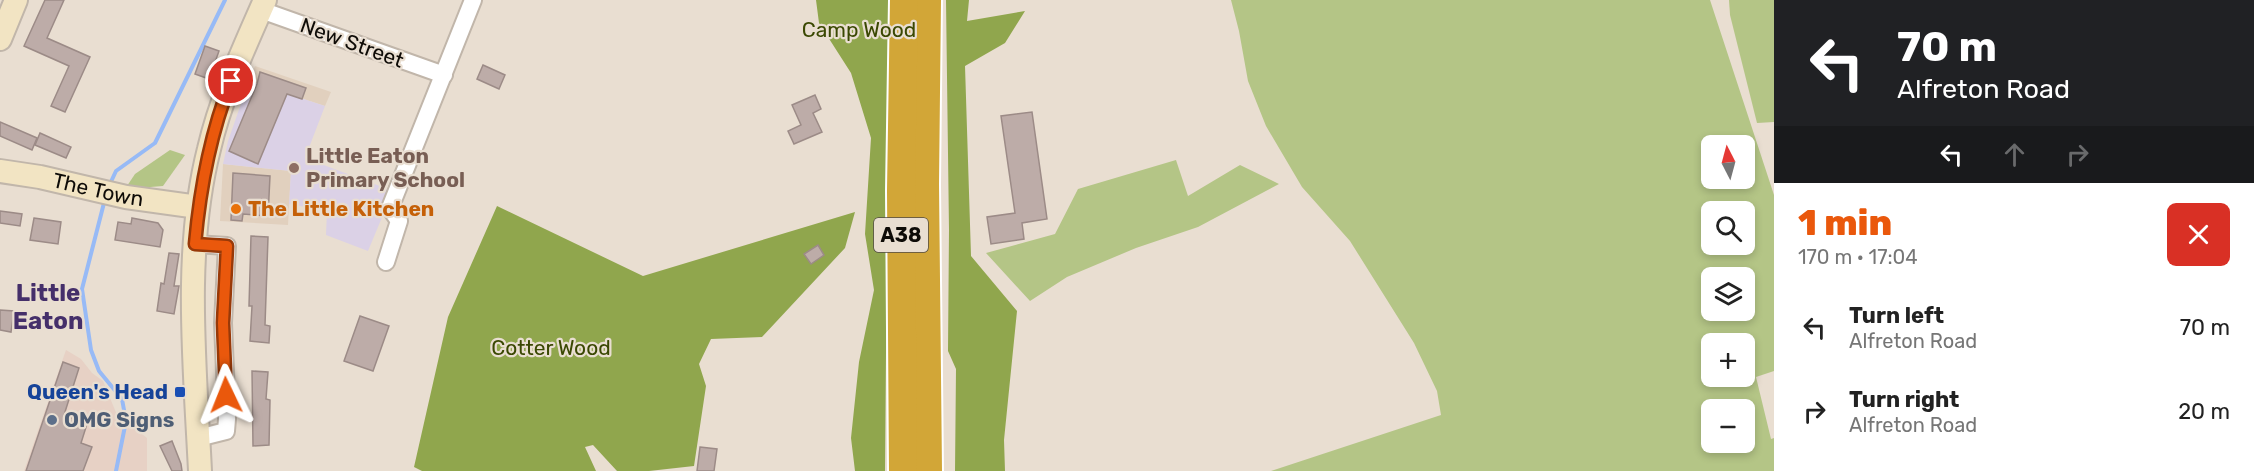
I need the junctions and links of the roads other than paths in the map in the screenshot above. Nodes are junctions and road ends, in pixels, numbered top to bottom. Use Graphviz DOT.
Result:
graph roads {
  1 [pos="16,0"];
  2 [pos="473,0"];
  3 [pos="904,0"];
  4 [pos="927,0"];
  5 [pos="263,5"];
  6 [pos="0,39"];
  7 [pos="444,75"];
  8 [pos="0,171"];
  9 [pos="198,207"];
  10 [pos="195,244"];
  11 [pos="386,262"];
  12 [pos="198,438"];
  13 [pos="200,471"];
  14 [pos="903,471"];
  15 [pos="928,471"];
  1 -- 6 [label="main road"];
  2 -- 7 [label="street"];
  3 -- 14 [label="highway, A38"];
  4 -- 15 [label="highway, A38"];
  5 -- 7 [label="street, New Street"];
  5 -- 9 [label="main road"];
  7 -- 11 [label="street"];
  8 -- 9 [label="main road, The Town"];
  9 -- 10 [label="main road"];
  10 -- 12 [label="main road"];
  10 -- 12 [label="street"];
  12 -- 13 [label="main road"];
}
